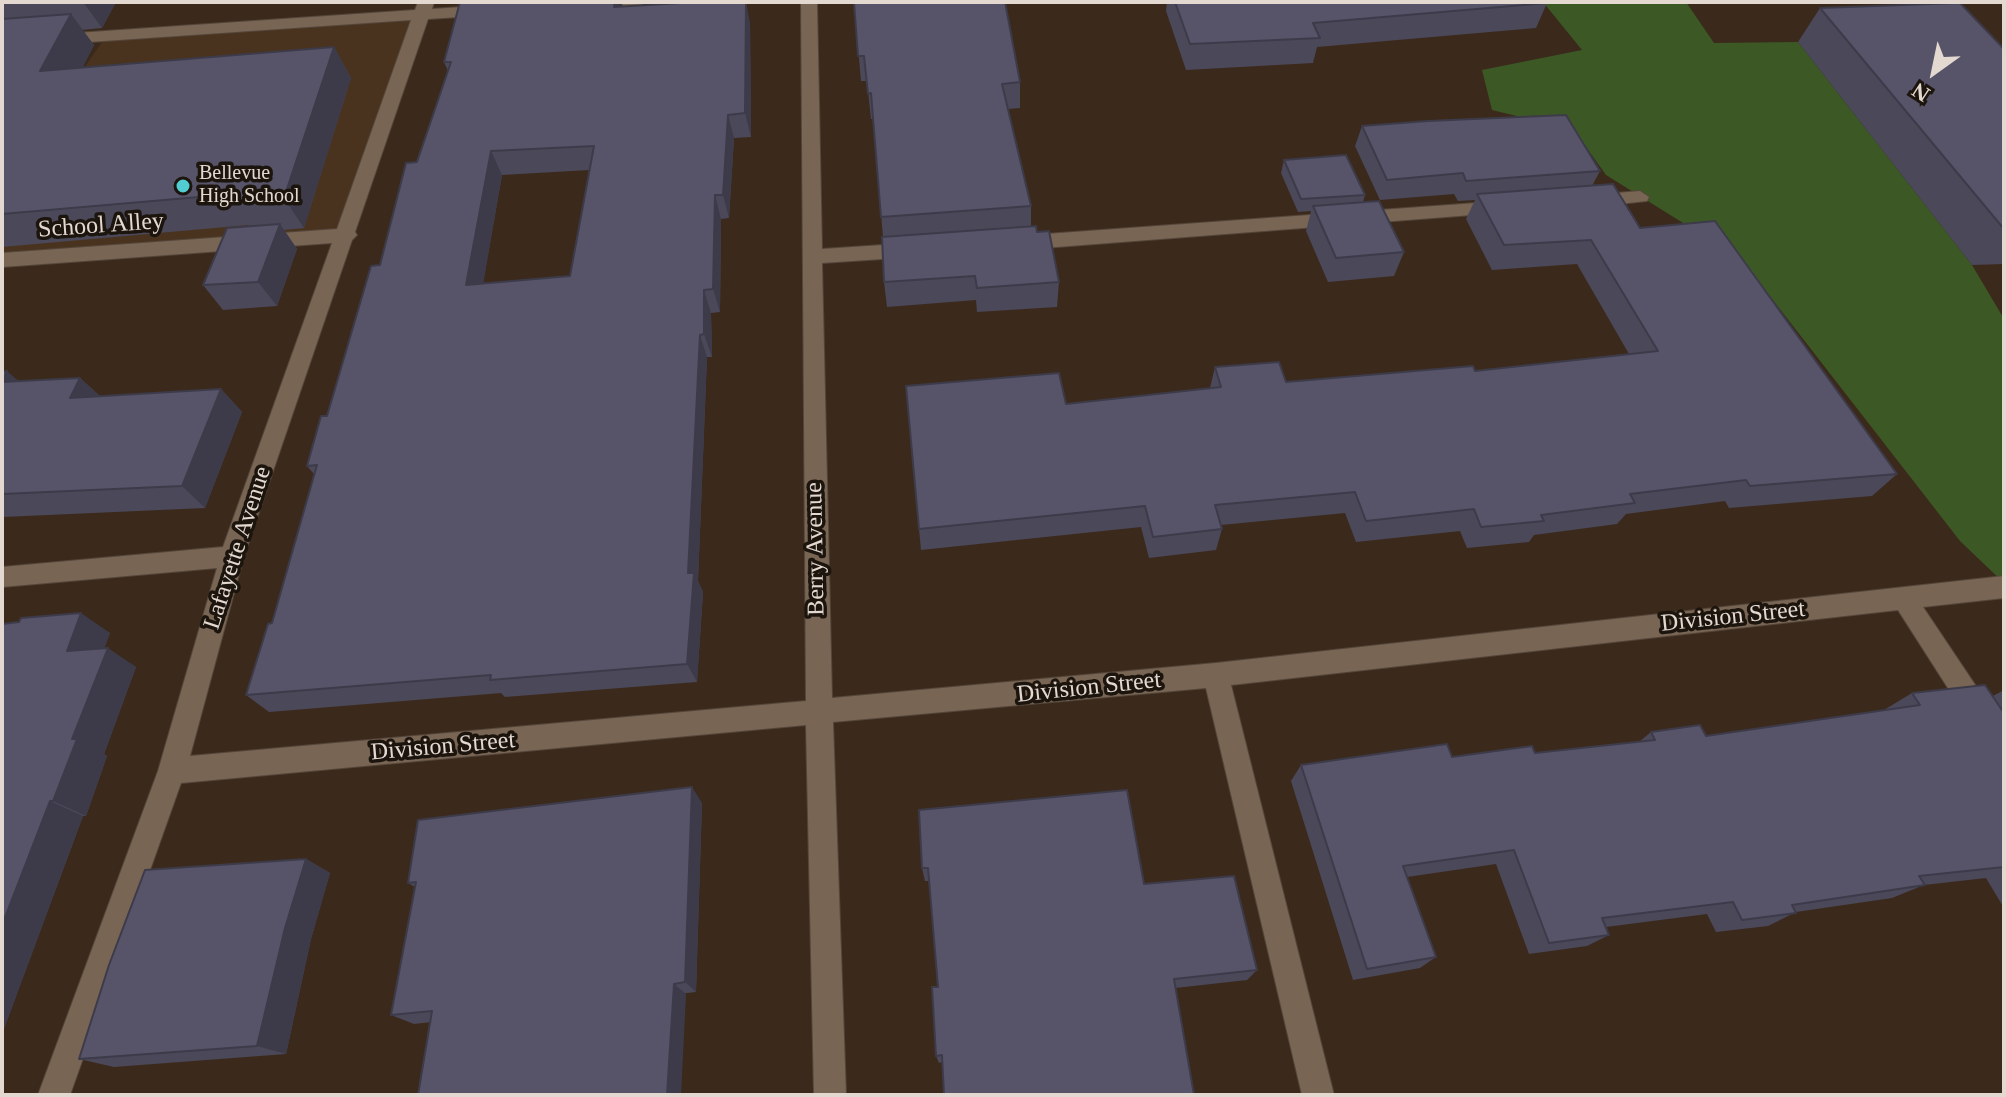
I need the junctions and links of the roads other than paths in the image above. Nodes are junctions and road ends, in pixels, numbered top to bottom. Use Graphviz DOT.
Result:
graph roads {
  1 [pos="638,2"];
  2 [pos="809,2"];
  3 [pos="575,5"];
  4 [pos="424,8"];
  5 [pos="512,9"];
  6 [pos="2,43"];
  7 [pos="1640,197"];
  8 [pos="1577,202"];
  9 [pos="1529,206"];
  10 [pos="347,235"];
  11 [pos="997,244"];
  12 [pos="935,249"];
  13 [pos="812,257"];
  14 [pos="2,260"];
  15 [pos="232,556"];
  16 [pos="2,577"];
  17 [pos="2004,587"];
  18 [pos="1904,598"];
  19 [pos="1216,675"];
  20 [pos="819,714"];
  21 [pos="2004,751"];
  22 [pos="172,771"];
  23 [pos="54,1095"];
  24 [pos="830,1095"];
  25 [pos="1318,1095"];
  1 -- 3 [label="street"];
  2 -- 13 [label="street, Berry Avenue"];
  4 -- 5 [label="street"];
  4 -- 6 [label="street"];
  4 -- 10 [label="street, Lafayette Avenue"];
  7 -- 8 [label="street"];
  9 -- 11 [label="street"];
  10 -- 14 [label="street, School Alley"];
  10 -- 15 [label="street, Lafayette Avenue"];
  12 -- 13 [label="street"];
  13 -- 20 [label="street, Berry Avenue"];
  15 -- 16 [label="street"];
  15 -- 22 [label="street, Lafayette Avenue"];
  17 -- 18 [label="street, Division Street"];
  18 -- 19 [label="street, Division Street"];
  18 -- 21 [label="street"];
  19 -- 20 [label="street, Division Street"];
  19 -- 25 [label="street"];
  20 -- 22 [label="street, Division Street"];
  20 -- 24 [label="street, Berry Avenue"];
  22 -- 23 [label="street, Lafayette Avenue"];
}
